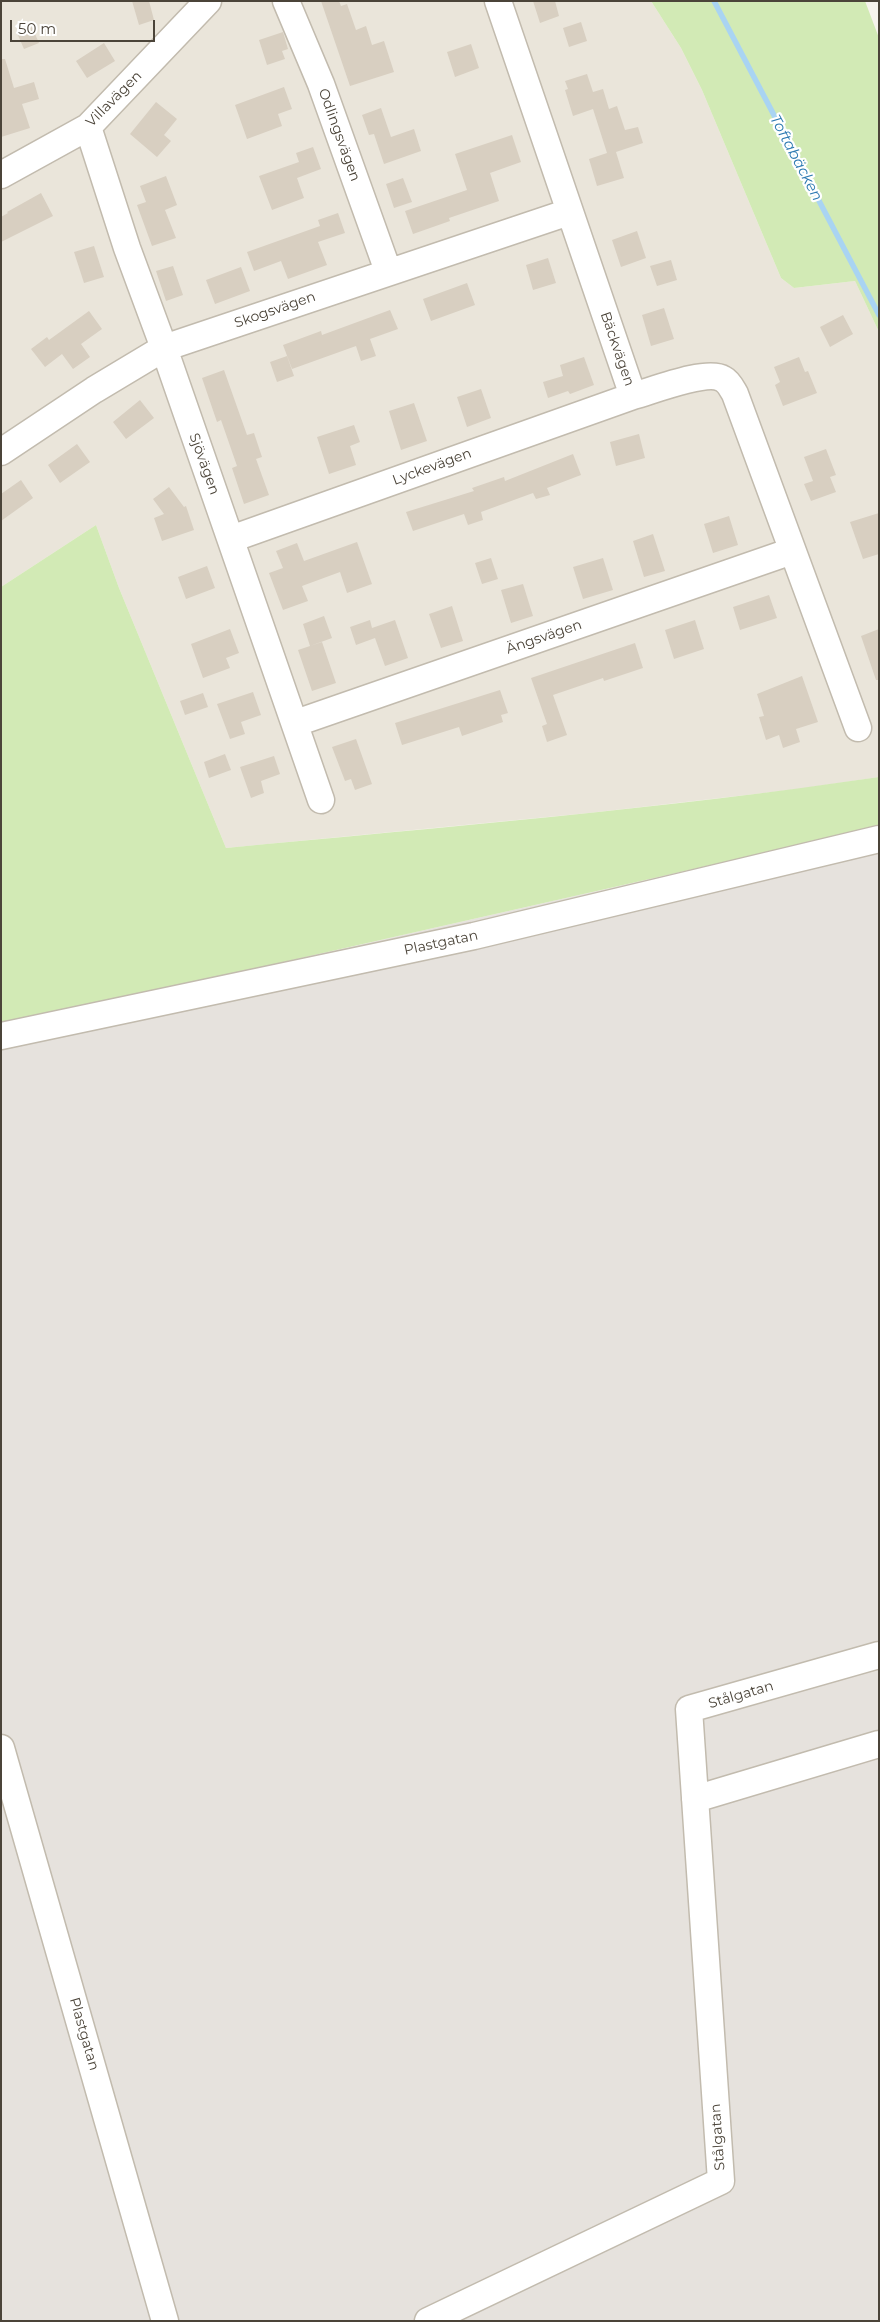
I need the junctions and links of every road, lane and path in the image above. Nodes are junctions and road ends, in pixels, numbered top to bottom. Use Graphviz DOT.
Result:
graph roads {
  1 [pos="208,1"];
  2 [pos="286,1"];
  3 [pos="498,1"];
  4 [pos="88,127"];
  5 [pos="1,175"];
  6 [pos="569,212"];
  7 [pos="388,271"];
  8 [pos="164,348"];
  9 [pos="633,396"];
  10 [pos="1,452"];
  11 [pos="231,539"];
  12 [pos="792,551"];
  13 [pos="296,723"];
  14 [pos="858,728"];
  15 [pos="321,800"];
  16 [pos="879,839"];
  17 [pos="1,1036"];
  18 [pos="879,1655"];
  19 [pos="879,1744"];
  20 [pos="1,1748"];
  21 [pos="696,1799"];
  22 [pos="165,2321"];
  23 [pos="428,2321"];
  1 -- 4 [label="street, Villavägen"];
  2 -- 7 [label="street, Odlingsvägen"];
  3 -- 6 [label="street, Bäckvägen"];
  4 -- 5 [label="street, Villavägen"];
  4 -- 8 [label="street, Sjövägen"];
  6 -- 7 [label="street, Skogsvägen"];
  6 -- 9 [label="street, Bäckvägen"];
  7 -- 8 [label="street, Skogsvägen"];
  8 -- 10 [label="street, Skogsvägen"];
  8 -- 11 [label="street, Sjövägen"];
  9 -- 11 [label="street, Lyckevägen"];
  9 -- 12 [label="street, Bäckvägen"];
  11 -- 13 [label="street, Sjövägen"];
  12 -- 13 [label="street, Ängsvägen"];
  12 -- 14 [label="street, Bäckvägen"];
  13 -- 15 [label="street, Sjövägen"];
  16 -- 17 [label="street, Plastgatan"];
  18 -- 21 [label="street, Stålgatan"];
  19 -- 21 [label="street"];
  20 -- 22 [label="street, Plastgatan"];
  21 -- 23 [label="street, Stålgatan"];
}
